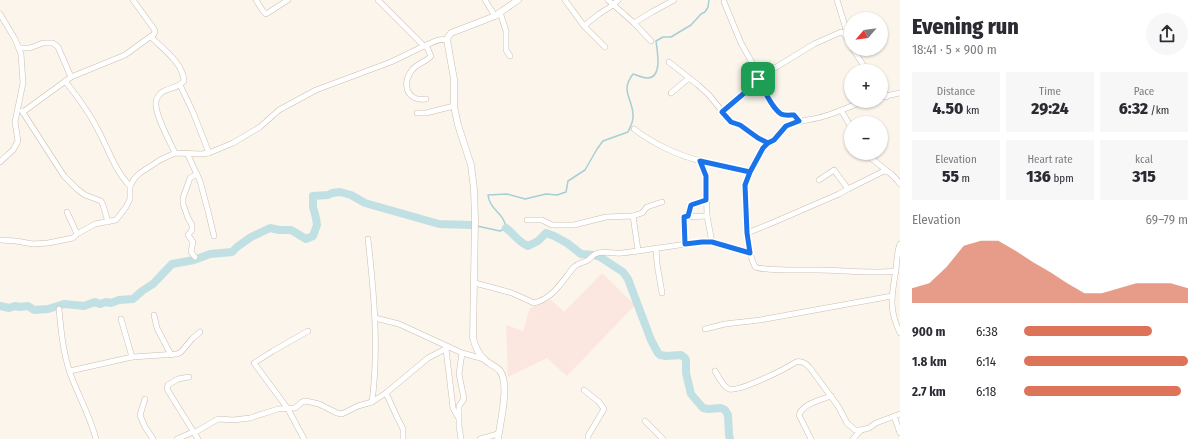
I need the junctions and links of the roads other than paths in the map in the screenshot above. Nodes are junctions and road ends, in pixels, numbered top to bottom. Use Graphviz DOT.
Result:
graph roads {
  1 [pos="133,0"];
  2 [pos="256,0"];
  3 [pos="288,0"];
  4 [pos="378,0"];
  5 [pos="486,0"];
  6 [pos="518,0"];
  7 [pos="565,0"];
  8 [pos="608,0"];
  9 [pos="618,0"];
  10 [pos="674,0"];
  11 [pos="837,0"];
  12 [pos="724,2"];
  13 [pos="613,5"];
  14 [pos="0,14"];
  15 [pos="498,14"];
  16 [pos="634,23"];
  17 [pos="844,23"];
  18 [pos="584,26"];
  19 [pos="844,33"];
  20 [pos="151,36"];
  21 [pos="447,40"];
  22 [pos="651,41"];
  23 [pos="425,46"];
  24 [pos="20,48"];
  25 [pos="605,48"];
  26 [pos="510,56"];
  27 [pos="669,62"];
  28 [pos="71,77"];
  29 [pos="689,78"];
  30 [pos="759,78"];
  31 [pos="66,81"];
  32 [pos="180,85"];
  33 [pos="900,93"];
  34 [pos="670,94"];
  35 [pos="888,96"];
  36 [pos="426,99"];
  37 [pos="19,106"];
  38 [pos="454,106"];
  39 [pos="847,108"];
  40 [pos="841,110"];
  41 [pos="23,112"];
  42 [pos="722,112"];
  43 [pos="417,113"];
  44 [pos="845,116"];
  45 [pos="799,121"];
  46 [pos="634,129"];
  47 [pos="768,143"];
  48 [pos="175,153"];
  49 [pos="188,153"];
  50 [pos="209,153"];
  51 [pos="874,160"];
  52 [pos="700,161"];
  53 [pos="0,162"];
  54 [pos="887,171"];
  55 [pos="750,172"];
  56 [pos="197,174"];
  57 [pos="819,180"];
  58 [pos="900,184"];
  59 [pos="130,186"];
  60 [pos="848,189"];
  61 [pos="706,200"];
  62 [pos="662,202"];
  63 [pos="66,212"];
  64 [pos="633,216"];
  65 [pos="688,216"];
  66 [pos="707,216"];
  67 [pos="528,220"];
  68 [pos="108,222"];
  69 [pos="747,233"];
  70 [pos="77,234"];
  71 [pos="214,236"];
  72 [pos="368,239"];
  73 [pos="0,240"];
  74 [pos="712,242"];
  75 [pos="685,244"];
  76 [pos="900,244"];
  77 [pos="656,248"];
  78 [pos="638,250"];
  79 [pos="750,253"];
  80 [pos="195,257"];
  81 [pos="896,271"];
  82 [pos="475,283"];
  83 [pos="662,293"];
  84 [pos="892,296"];
  85 [pos="59,309"];
  86 [pos="154,316"];
  87 [pos="375,318"];
  88 [pos="121,319"];
  89 [pos="704,328"];
  90 [pos="308,331"];
  91 [pos="200,332"];
  92 [pos="900,333"];
  93 [pos="447,348"];
  94 [pos="462,353"];
  95 [pos="171,355"];
  96 [pos="132,357"];
  97 [pos="484,360"];
  98 [pos="70,371"];
  99 [pos="715,371"];
  100 [pos="189,377"];
  101 [pos="584,390"];
  102 [pos="386,393"];
  103 [pos="831,396"];
  104 [pos="145,399"];
  105 [pos="372,402"];
  106 [pos="288,409"];
  107 [pos="900,414"];
  108 [pos="894,416"];
  109 [pos="458,417"];
  110 [pos="645,420"];
  111 [pos="861,430"];
  112 [pos="194,432"];
  113 [pos="900,433"];
  114 [pos="498,436"];
  115 [pos="96,439"];
  116 [pos="153,439"];
  117 [pos="177,439"];
  118 [pos="198,439"];
  119 [pos="304,439"];
  120 [pos="403,439"];
  121 [pos="461,439"];
  122 [pos="480,439"];
  123 [pos="588,439"];
  124 [pos="664,439"];
  125 [pos="810,439"];
  126 [pos="853,439"];
  1 -- 20 [label="street"];
  2 -- 3 [label="street"];
  4 -- 23 [label="street"];
  5 -- 15 [label="street"];
  6 -- 15 [label="street"];
  7 -- 18 [label="street"];
  8 -- 13 [label="street"];
  9 -- 13 [label="street"];
  10 -- 16 [label="street"];
  11 -- 17 [label="street"];
  12 -- 30 [label="street"];
  13 -- 16 [label="street"];
  13 -- 18 [label="street"];
  14 -- 24 [label="street"];
  15 -- 21 [label="street"];
  15 -- 26 [label="street"];
  16 -- 22 [label="street"];
  18 -- 25 [label="street"];
  19 -- 30 [label="street"];
  20 -- 28 [label="street"];
  20 -- 32 [label="street"];
  21 -- 23 [label="street"];
  21 -- 38 [label="street"];
  23 -- 36 [label="street"];
  23 -- 50 [label="street"];
  24 -- 28 [label="street"];
  24 -- 37 [label="street"];
  27 -- 29 [label="street"];
  28 -- 31 [label="street"];
  29 -- 34 [label="street"];
  29 -- 42 [label="street"];
  30 -- 42 [label="street"];
  30 -- 45 [label="street"];
  31 -- 41 [label="street"];
  31 -- 59 [label="street"];
  32 -- 48 [label="street"];
  32 -- 50 [label="street"];
  33 -- 35 [label="street"];
  37 -- 41 [label="street"];
  37 -- 53 [label="street"];
  38 -- 43 [label="street"];
  38 -- 82 [label="street"];
  39 -- 40 [label="street"];
  40 -- 44 [label="street"];
  40 -- 45 [label="street"];
  41 -- 68 [label="street"];
  42 -- 47 [label="street"];
  45 -- 47 [label="street"];
  46 -- 52 [label="street"];
  47 -- 55 [label="street"];
  48 -- 49 [label="street"];
  48 -- 59 [label="street"];
  49 -- 50 [label="street"];
  49 -- 56 [label="street"];
  51 -- 54 [label="street"];
  52 -- 55 [label="street"];
  52 -- 61 [label="street"];
  54 -- 58 [label="street"];
  54 -- 60 [label="street"];
  55 -- 69 [label="street"];
  56 -- 71 [label="street"];
  56 -- 80 [label="street"];
  57 -- 60 [label="street"];
  59 -- 68 [label="street"];
  60 -- 69 [label="street"];
  61 -- 65 [label="street"];
  61 -- 66 [label="street"];
  62 -- 64 [label="street"];
  63 -- 70 [label="street"];
  64 -- 67 [label="street"];
  64 -- 78 [label="street"];
  65 -- 66 [label="street"];
  65 -- 75 [label="street"];
  66 -- 74 [label="street"];
  68 -- 70 [label="street"];
  69 -- 79 [label="street"];
  70 -- 73 [label="street"];
  72 -- 87 [label="street"];
  74 -- 75 [label="street"];
  74 -- 79 [label="street"];
  75 -- 77 [label="street"];
  76 -- 81 [label="street"];
  77 -- 78 [label="street"];
  77 -- 83 [label="street"];
  78 -- 82 [label="street"];
  79 -- 81 [label="street"];
  81 -- 84 [label="street"];
  82 -- 97 [label="street"];
  84 -- 89 [label="street"];
  84 -- 92 [label="street"];
  85 -- 98 [label="street"];
  86 -- 95 [label="street"];
  87 -- 93 [label="street"];
  87 -- 105 [label="street"];
  88 -- 96 [label="street"];
  90 -- 106 [label="street"];
  91 -- 95 [label="street"];
  93 -- 94 [label="street"];
  93 -- 102 [label="street"];
  93 -- 109 [label="street"];
  94 -- 97 [label="street"];
  94 -- 109 [label="street"];
  95 -- 96 [label="street"];
  96 -- 98 [label="street"];
  97 -- 114 [label="street"];
  98 -- 115 [label="street"];
  99 -- 103 [label="street"];
  100 -- 112 [label="street"];
  101 -- 123 [label="street"];
  102 -- 105 [label="street"];
  102 -- 120 [label="street"];
  103 -- 111 [label="street"];
  103 -- 125 [label="street"];
  104 -- 116 [label="street"];
  105 -- 106 [label="street"];
  106 -- 112 [label="street"];
  106 -- 119 [label="street"];
  107 -- 108 [label="street"];
  108 -- 111 [label="street"];
  108 -- 113 [label="street"];
  109 -- 121 [label="street"];
  110 -- 124 [label="street"];
  111 -- 126 [label="street"];
  112 -- 117 [label="street"];
  112 -- 118 [label="street"];
  114 -- 122 [label="street"];
}
